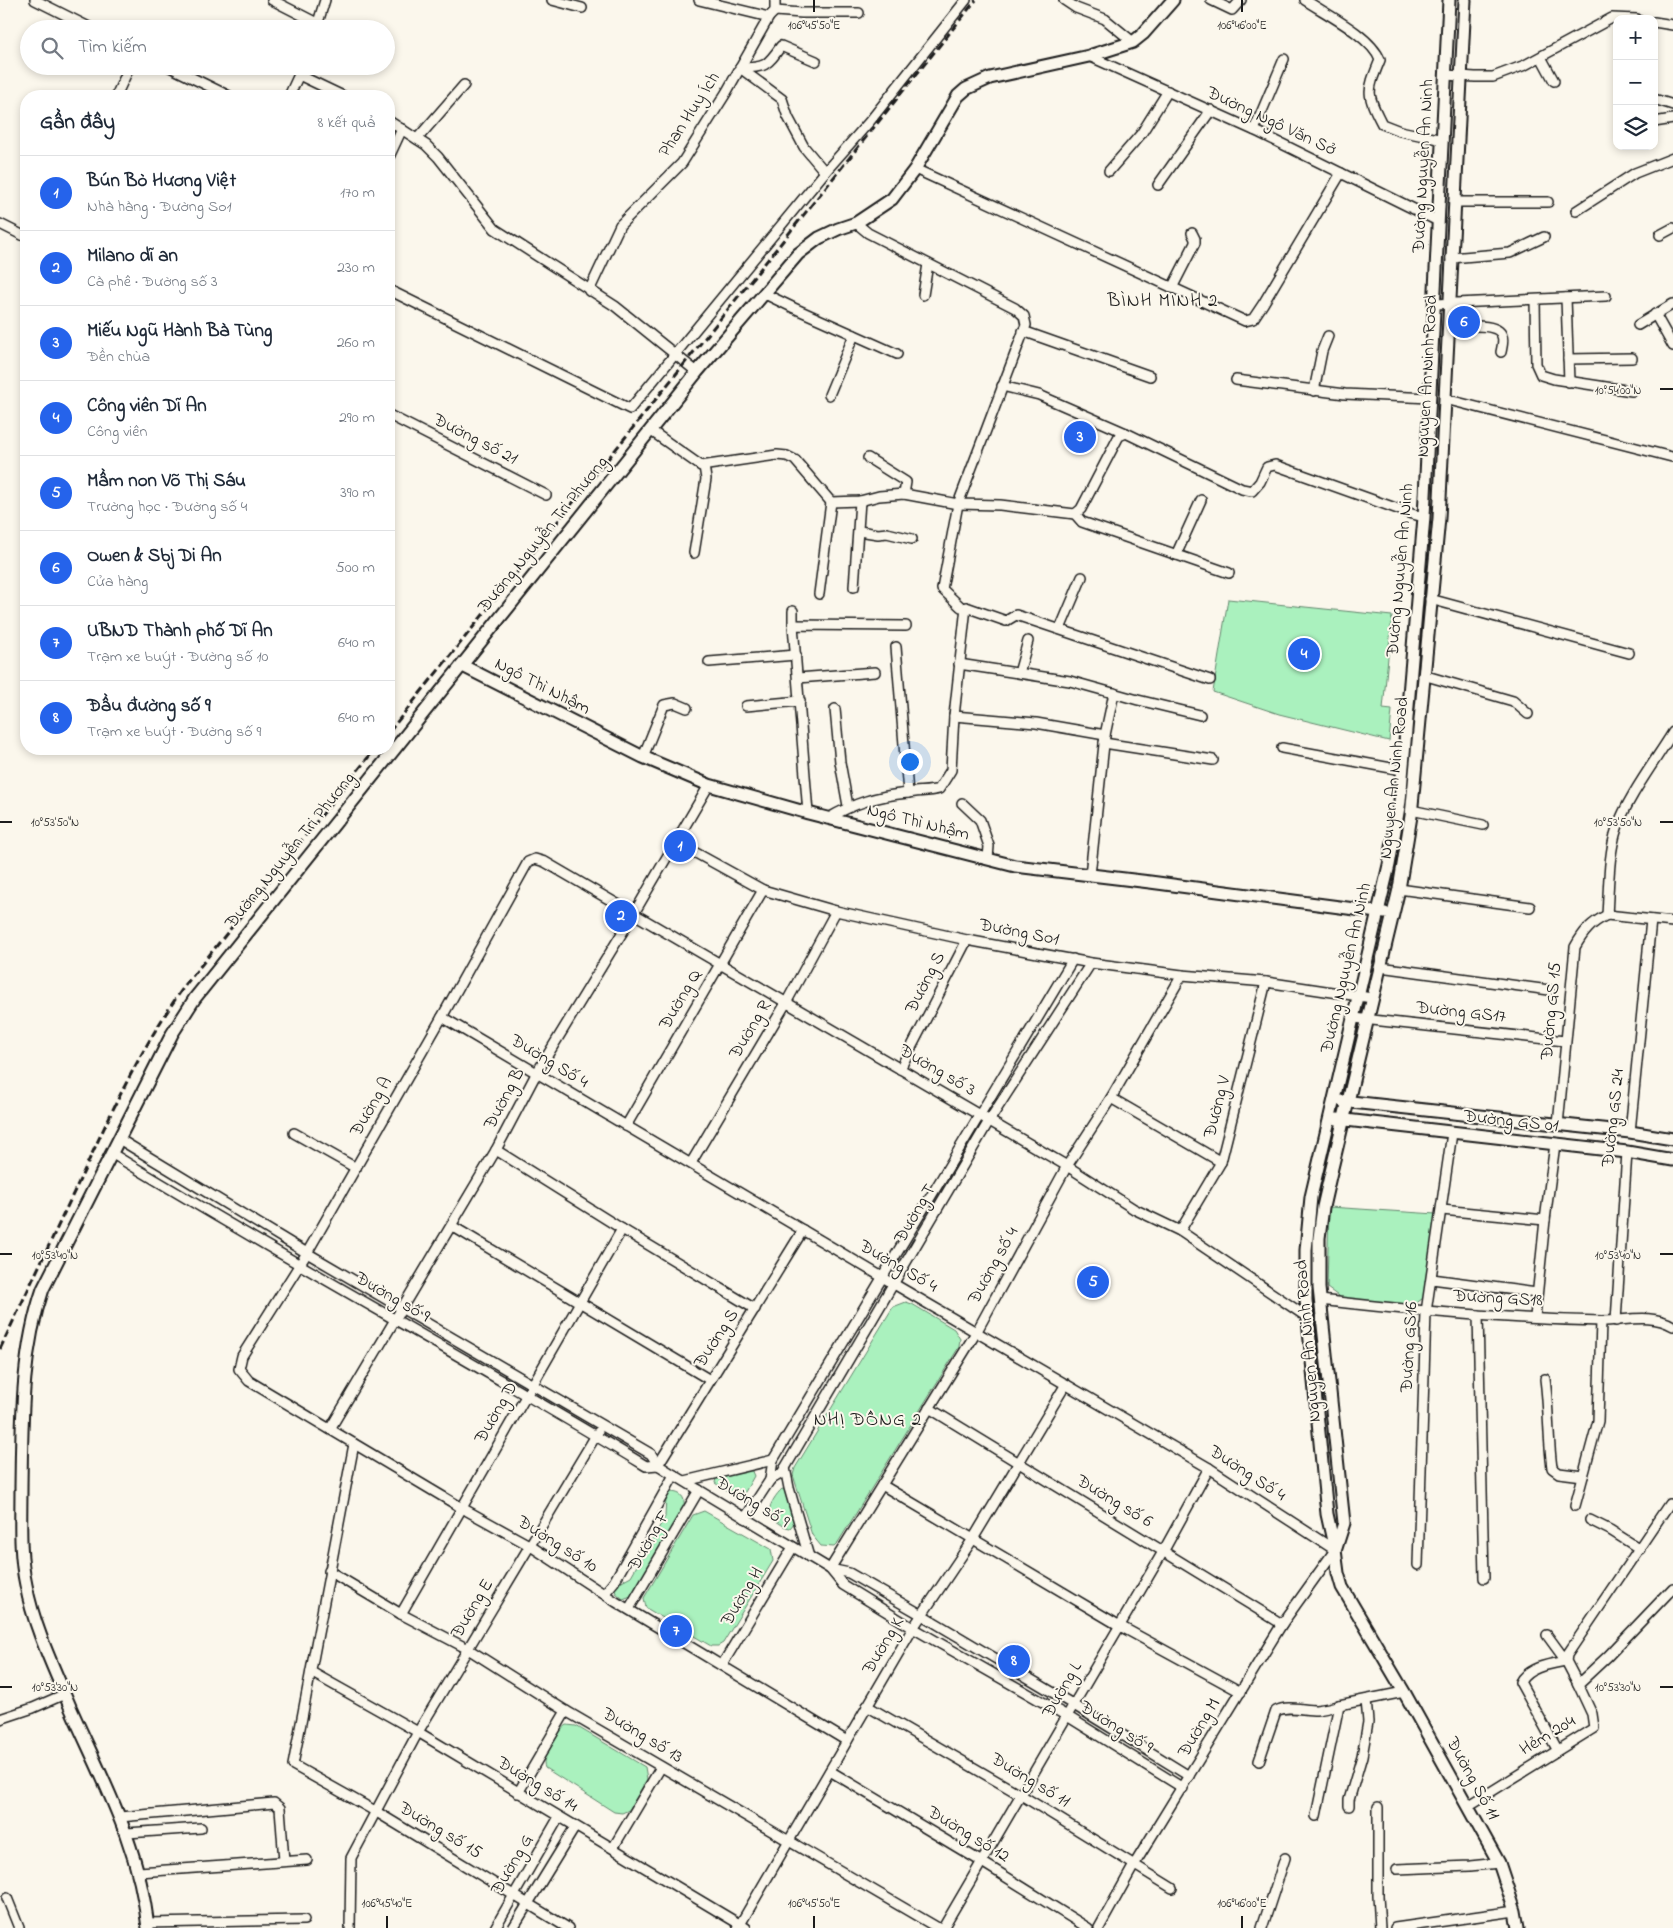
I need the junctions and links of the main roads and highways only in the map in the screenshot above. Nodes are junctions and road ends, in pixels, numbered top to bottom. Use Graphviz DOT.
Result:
graph roads {
  1 [pos="1173,0"];
  2 [pos="1449,0"];
  3 [pos="1465,0"];
  4 [pos="1424,517"];
  5 [pos="1439,518"];
  6 [pos="462,666"];
  7 [pos="395,749"];
  8 [pos="390,755"];
  9 [pos="1402,770"];
  10 [pos="1416,772"];
  11 [pos="1378,912"];
  12 [pos="1392,915"];
  13 [pos="1335,1100"];
  14 [pos="1349,1102"];
  15 [pos="1455,1114"];
  16 [pos="1330,1118"];
  17 [pos="1344,1120"];
  18 [pos="1558,1125"];
  19 [pos="1630,1132"];
  20 [pos="1452,1133"];
  21 [pos="1673,1139"];
  22 [pos="1555,1144"];
  23 [pos="1628,1152"];
  24 [pos="1673,1160"];
  25 [pos="1306,1300"];
  26 [pos="1320,1300"];
  27 [pos="1335,1550"];
  28 [pos="148,1925"];
  29 [pos="1518,1928"];
  1 -- 6 [label="main road, Đường Nguyễn Tri Phương"];
  2 -- 4 [label="main road, Đường Nguyễn An Ninh"];
  3 -- 5 [label="main road, Nguyen An Ninh Road"];
  4 -- 5 [label="main road"];
  4 -- 9 [label="main road, Đường Nguyễn An Ninh"];
  5 -- 10 [label="main road, Nguyen An Ninh Road"];
  6 -- 7 [label="main road, Đường Nguyễn Tri Phương"];
  6 -- 11 [label="main road, Ngô Thì Nhậm"];
  8 -- 28 [label="main road, Đường Nguyễn Tri Phương"];
  9 -- 10 [label="main road"];
  9 -- 11 [label="main road, Đường Nguyễn An Ninh"];
  10 -- 12 [label="main road, Nguyen An Ninh Road"];
  11 -- 12 [label="main road, Ngô Thì Nhậm"];
  11 -- 13 [label="main road, Đường Nguyễn An Ninh"];
  12 -- 14 [label="main road, Nguyen An Ninh Road"];
  13 -- 14 [label="main road, Đường GS 01"];
  13 -- 16 [label="main road, Đường Nguyễn An Ninh"];
  14 -- 15 [label="main road, Đường GS 01"];
  14 -- 17 [label="main road, Nguyen An Ninh Road"];
  15 -- 18 [label="main road, Đường GS 01"];
  15 -- 20 [label="main road"];
  16 -- 17 [label="main road, Đường GS 01"];
  16 -- 25 [label="main road, Đường Nguyễn An Ninh"];
  17 -- 20 [label="main road, Đường GS 01"];
  17 -- 26 [label="main road, Nguyen An Ninh Road"];
  18 -- 19 [label="main road, Đường GS 01"];
  18 -- 22 [label="main road"];
  19 -- 21 [label="main road, Đường GS 01"];
  19 -- 23 [label="main road, Đường GS 24"];
  20 -- 22 [label="main road, Đường GS 01"];
  22 -- 23 [label="main road, Đường GS 01"];
  23 -- 24 [label="main road, Đường GS 01"];
  25 -- 26 [label="main road"];
  25 -- 27 [label="main road, Đường Nguyễn An Ninh"];
  26 -- 27 [label="main road, Nguyen An Ninh Road"];
  27 -- 29 [label="main road, Đường Số 11"];
}
